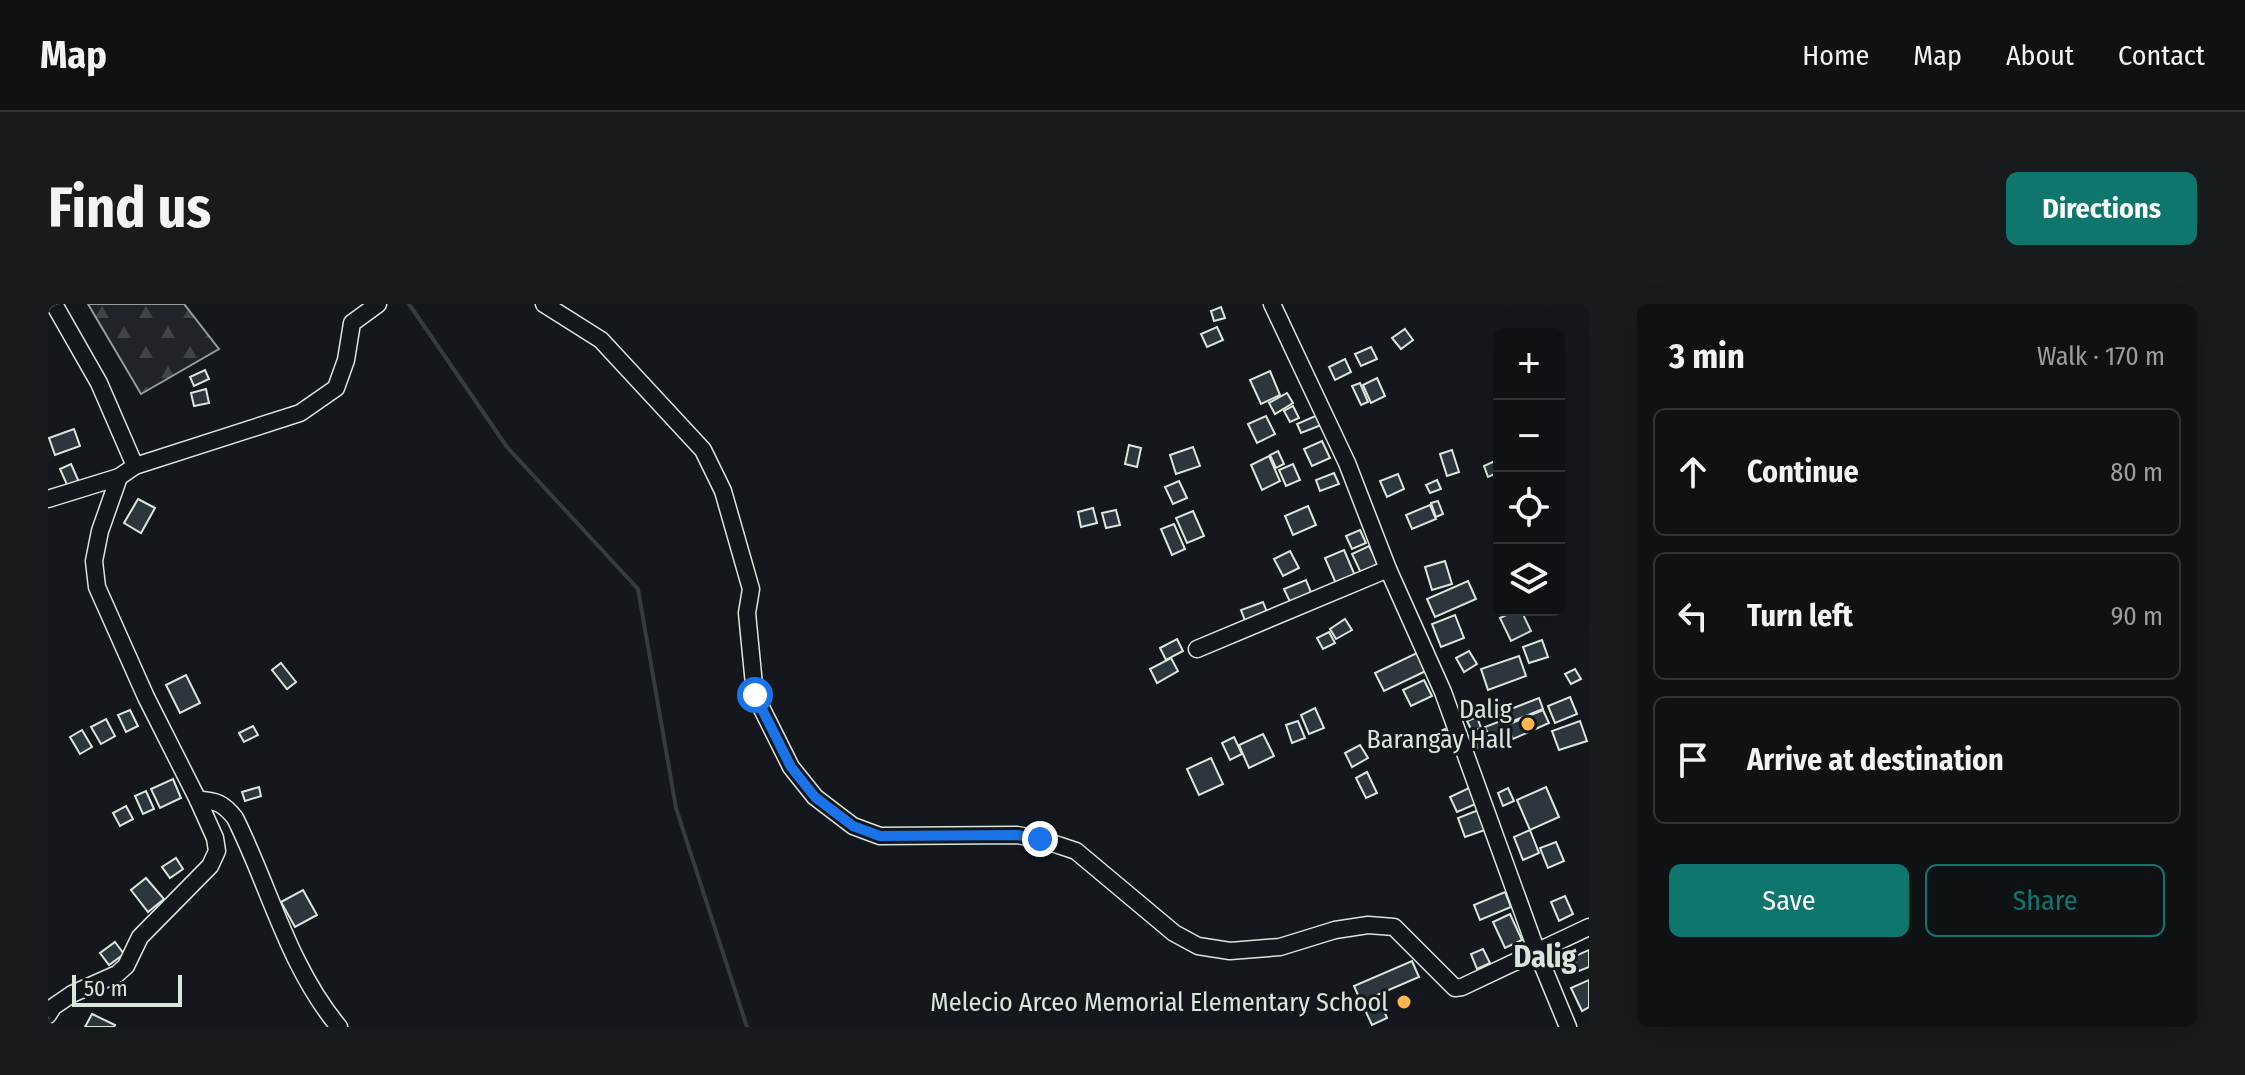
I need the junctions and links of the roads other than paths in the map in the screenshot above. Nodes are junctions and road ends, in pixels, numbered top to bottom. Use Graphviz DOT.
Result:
graph roads {
  1 [pos="54,304"];
  2 [pos="378,304"];
  3 [pos="544,304"];
  4 [pos="1272,304"];
  5 [pos="135,466"];
  6 [pos="119,477"];
  7 [pos="48,499"];
  8 [pos="1388,569"];
  9 [pos="1197,649"];
  10 [pos="198,800"];
  11 [pos="1589,927"];
  12 [pos="1537,952"];
  13 [pos="48,1015"];
  14 [pos="339,1027"];
  15 [pos="1568,1027"];
  1 -- 5 [label="street"];
  2 -- 5 [label="street"];
  3 -- 12 [label="street"];
  4 -- 8 [label="street"];
  5 -- 6 [label="street"];
  6 -- 7 [label="street"];
  6 -- 10 [label="street"];
  8 -- 9 [label="street"];
  8 -- 12 [label="street"];
  10 -- 13 [label="street"];
  10 -- 14 [label="street"];
  11 -- 12 [label="street"];
  12 -- 15 [label="street"];
}
